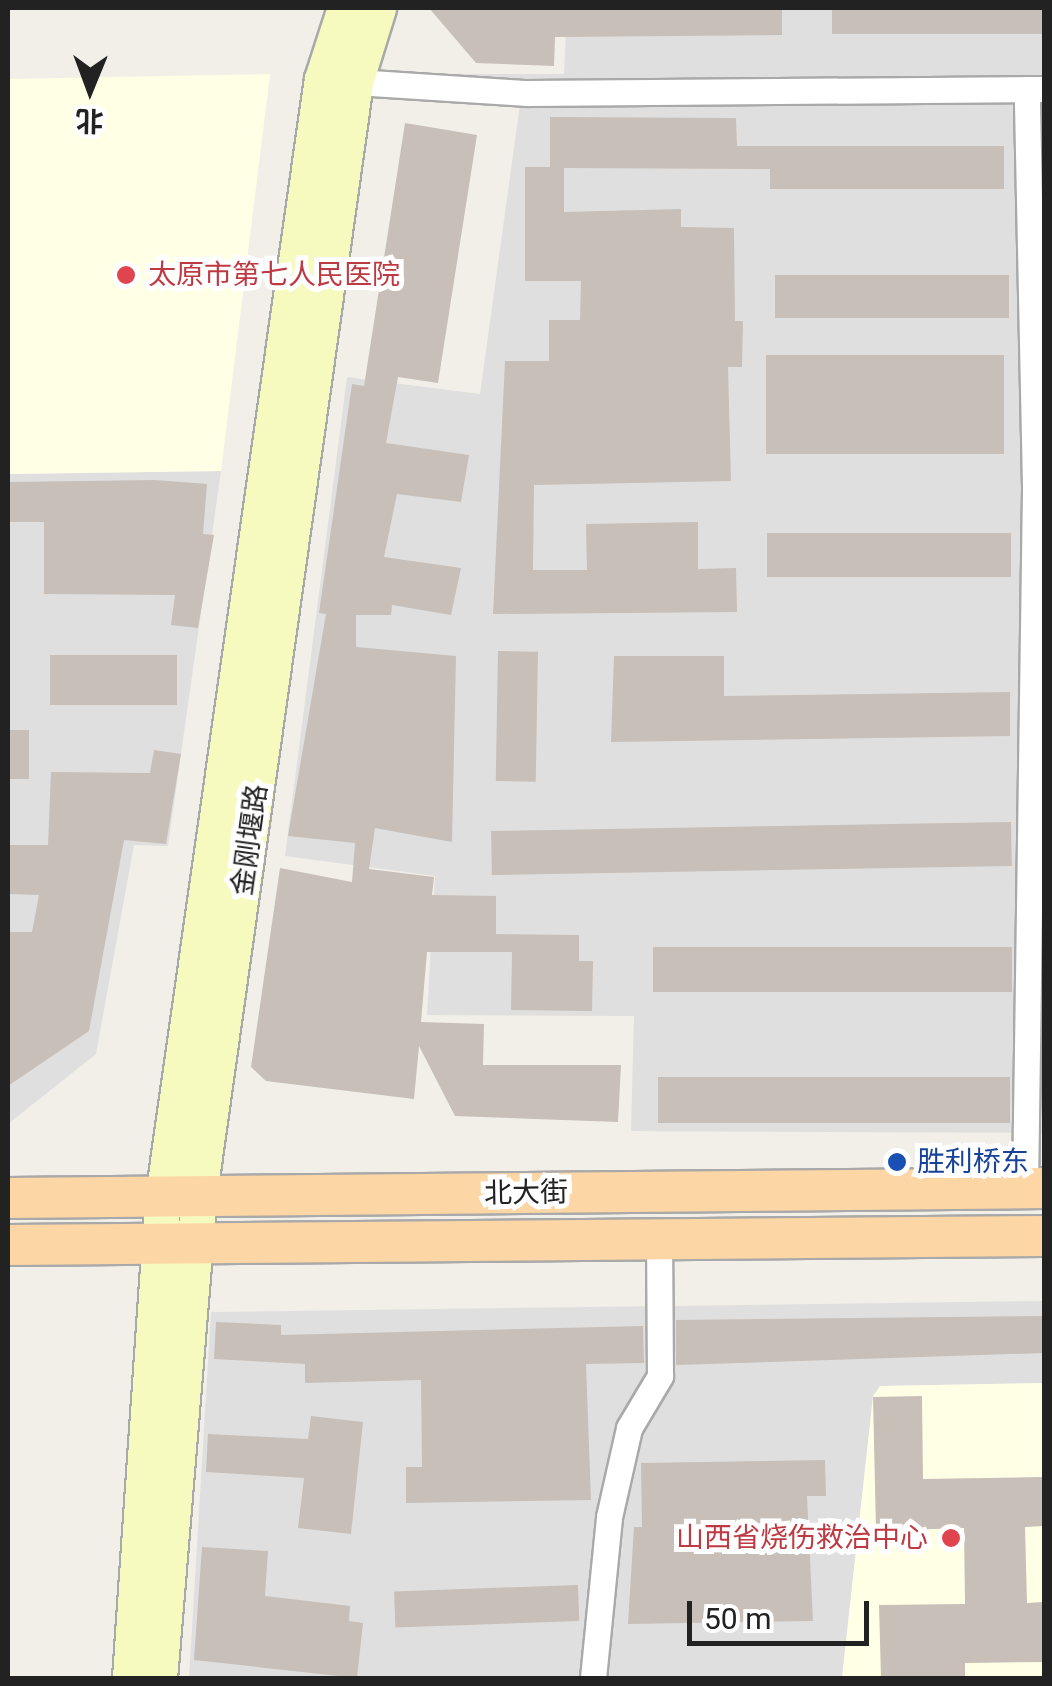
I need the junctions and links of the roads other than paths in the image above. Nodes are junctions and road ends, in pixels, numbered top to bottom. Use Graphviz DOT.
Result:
graph roads {
  1 [pos="344,8"];
  2 [pos="378,8"];
  3 [pos="338,80"];
  4 [pos="1036,89"];
  5 [pos="1035,1188"];
  6 [pos="8,1198"];
  7 [pos="180,1198"];
  8 [pos="1044,1236"];
  9 [pos="659,1240"];
  10 [pos="8,1246"];
  11 [pos="175,1246"];
  12 [pos="130,1678"];
  13 [pos="160,1678"];
  14 [pos="594,1678"];
  1 -- 3 [label="main road"];
  2 -- 3 [label="main road, 金刚堰路"];
  3 -- 4 [label="street"];
  3 -- 7 [label="main road, 金刚堰路"];
  4 -- 5 [label="street"];
  5 -- 7 [label="main road, 北大街"];
  6 -- 7 [label="main road, 北大街"];
  7 -- 11 [label="main road, 金刚堰路"];
  8 -- 9 [label="main road, 北大街"];
  9 -- 11 [label="main road, 北大街"];
  9 -- 14 [label="street"];
  10 -- 11 [label="main road, 北大街"];
  11 -- 12 [label="main road"];
  11 -- 13 [label="main road, 金刚堰路"];
}
